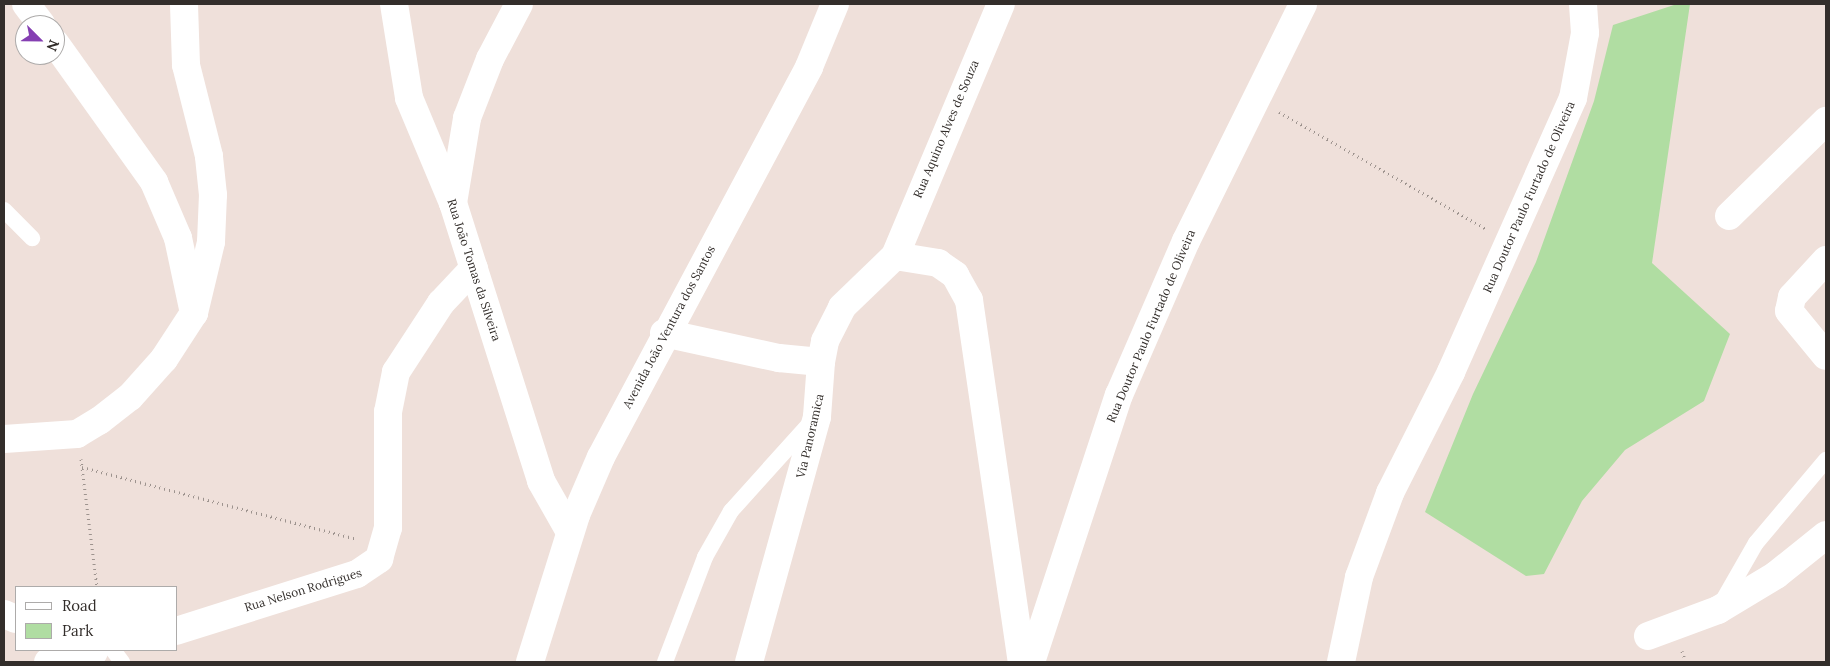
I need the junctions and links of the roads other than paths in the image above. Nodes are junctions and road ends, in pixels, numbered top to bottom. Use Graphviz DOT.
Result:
graph roads {
  1 [pos="26,4"];
  2 [pos="184,4"];
  3 [pos="394,4"];
  4 [pos="519,4"];
  5 [pos="835,4"];
  6 [pos="1001,4"];
  7 [pos="1303,4"];
  8 [pos="1583,4"];
  9 [pos="34,15"];
  10 [pos="65,57"];
  11 [pos="1826,121"];
  12 [pos="453,203"];
  13 [pos="4,210"];
  14 [pos="1729,216"];
  15 [pos="32,238"];
  16 [pos="895,256"];
  17 [pos="1826,260"];
  18 [pos="474,268"];
  19 [pos="194,313"];
  20 [pos="664,333"];
  21 [pos="1826,356"];
  22 [pos="821,362"];
  23 [pos="817,416"];
  24 [pos="4,439"];
  25 [pos="1826,460"];
  26 [pos="570,532"];
  27 [pos="1826,535"];
  28 [pos="1718,610"];
  29 [pos="178,630"];
  30 [pos="1648,636"];
  31 [pos="98,651"];
  32 [pos="105,651"];
  33 [pos="48,662"];
  34 [pos="122,662"];
  35 [pos="530,662"];
  36 [pos="665,662"];
  37 [pos="749,662"];
  38 [pos="1022,662"];
  39 [pos="1031,662"];
  40 [pos="1341,662"];
  1 -- 9 [label="street"];
  2 -- 19 [label="street"];
  3 -- 12 [label="street, Rua João Tomas da Silveira"];
  4 -- 12 [label="street"];
  5 -- 20 [label="street, Avenida João Ventura dos Santos"];
  6 -- 16 [label="street, Rua Aquino Alves de Souza"];
  7 -- 39 [label="street, Rua Doutor Paulo Furtado de Oliveira"];
  8 -- 40 [label="street, Rua Doutor Paulo Furtado de Oliveira"];
  10 -- 19 [label="street"];
  11 -- 14 [label="street"];
  12 -- 18 [label="street, Rua João Tomas da Silveira"];
  13 -- 15 [label="lane"];
  16 -- 22 [label="street, Via Panoramica"];
  16 -- 38 [label="street"];
  17 -- 21 [label="street"];
  18 -- 26 [label="street, Rua João Tomas da Silveira"];
  18 -- 29 [label="street, Rua Nelson Rodrigues"];
  19 -- 24 [label="street"];
  20 -- 22 [label="street"];
  20 -- 26 [label="street, Avenida João Ventura dos Santos"];
  22 -- 23 [label="street, Via Panoramica"];
  23 -- 36 [label="lane"];
  23 -- 37 [label="street, Via Panoramica"];
  25 -- 28 [label="lane"];
  26 -- 35 [label="street, Avenida João Ventura dos Santos"];
  27 -- 28 [label="street"];
  28 -- 30 [label="street"];
  31 -- 33 [label="street"];
  32 -- 34 [label="lane"];
}
